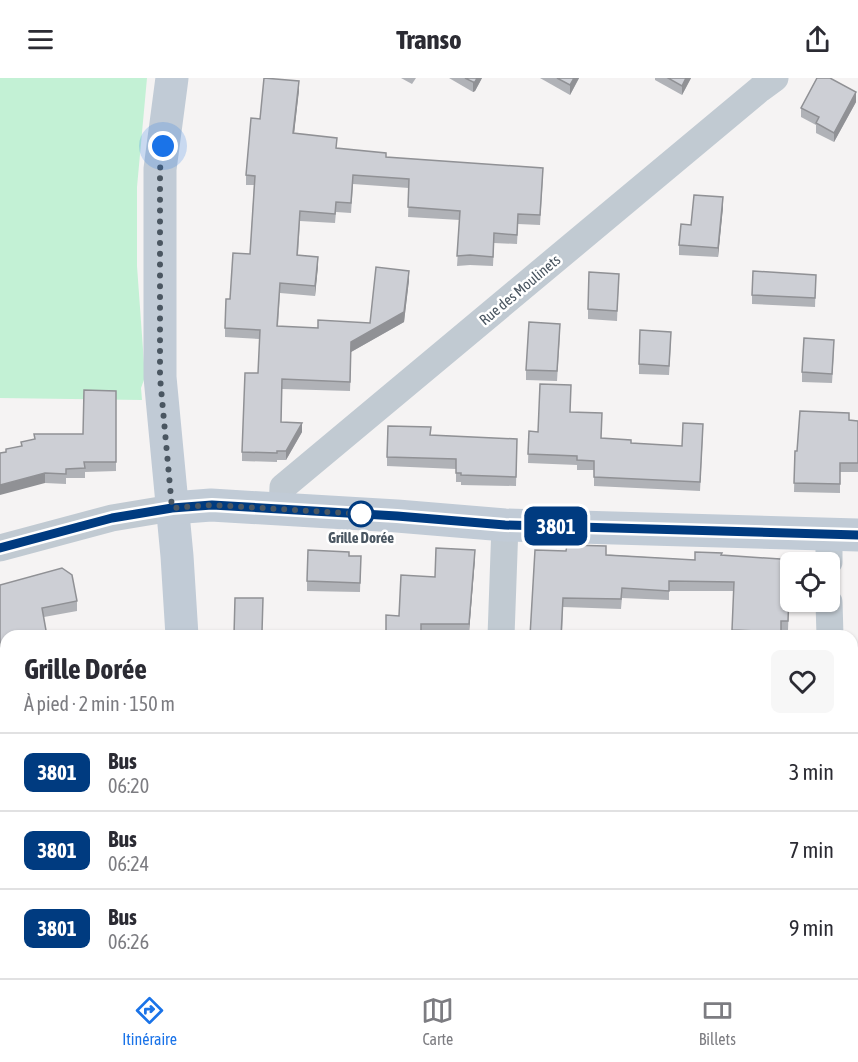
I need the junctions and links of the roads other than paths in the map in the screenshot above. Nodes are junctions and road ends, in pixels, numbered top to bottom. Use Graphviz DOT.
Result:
graph roads {
  1 [pos="172,78"];
  2 [pos="762,82"];
  3 [pos="172,508"];
  4 [pos="282,509"];
  5 [pos="505,525"];
  6 [pos="839,544"];
  7 [pos="0,548"];
  8 [pos="830,612"];
  9 [pos="182,630"];
  10 [pos="501,630"];
  11 [pos="830,630"];
  1 -- 3 [label="street"];
  2 -- 4 [label="street, Rue des Moulinets"];
  3 -- 4 [label="street"];
  3 -- 7 [label="street"];
  3 -- 9 [label="street"];
  4 -- 5 [label="street"];
  5 -- 6 [label="street"];
  5 -- 10 [label="street"];
  8 -- 11 [label="street"];
}
